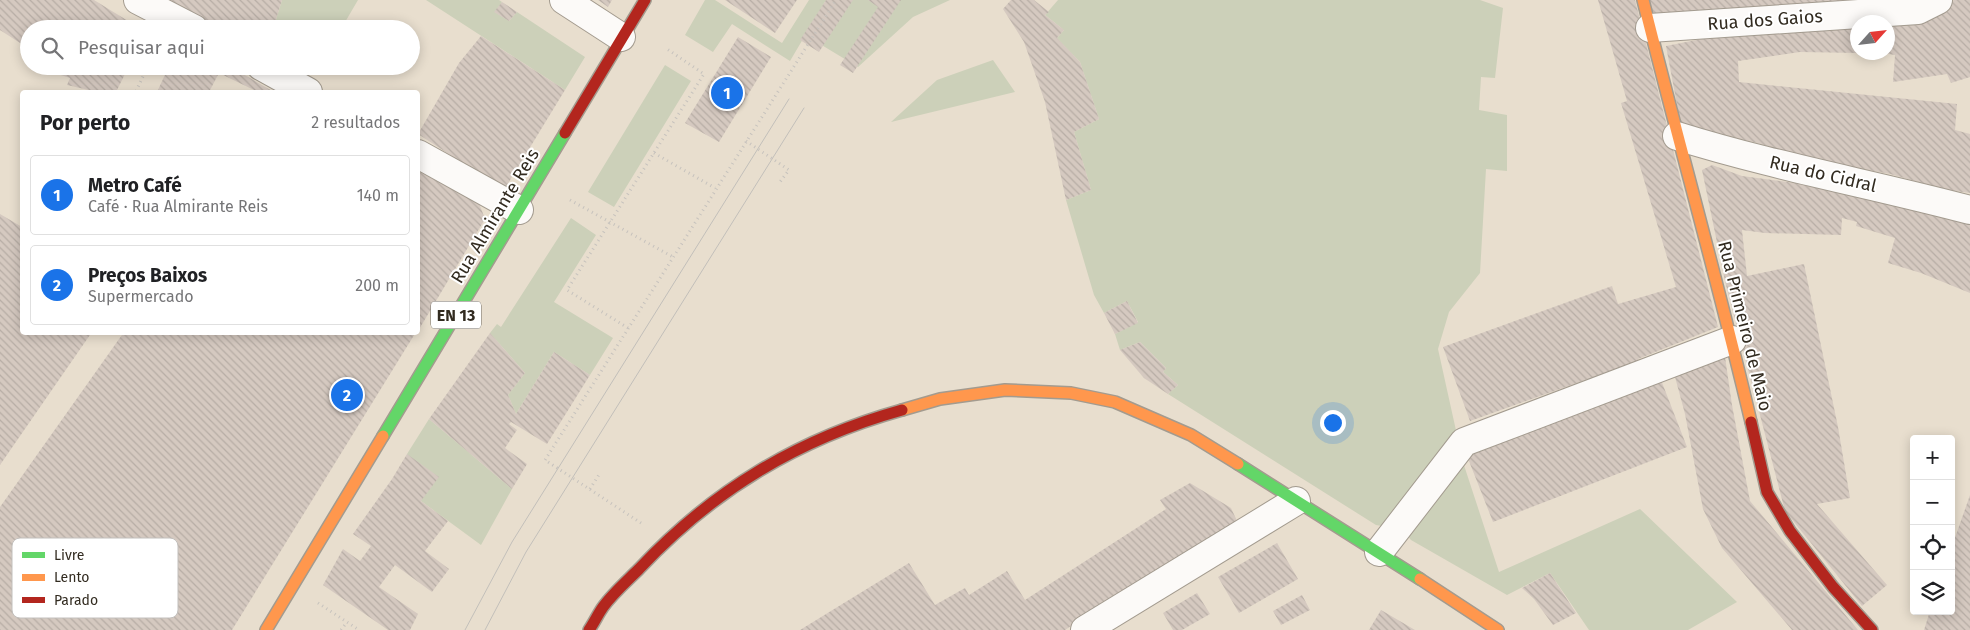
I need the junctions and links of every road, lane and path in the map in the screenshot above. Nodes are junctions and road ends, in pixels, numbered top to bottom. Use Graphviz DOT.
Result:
graph roads {
  1 [pos="138,0"];
  2 [pos="564,0"];
  3 [pos="645,0"];
  4 [pos="836,0"];
  5 [pos="1643,0"];
  6 [pos="1938,0"];
  7 [pos="177,20"];
  8 [pos="1650,28"];
  9 [pos="622,37"];
  10 [pos="667,49"];
  11 [pos="144,75"];
  12 [pos="277,75"];
  13 [pos="136,90"];
  14 [pos="304,90"];
  15 [pos="1677,136"];
  16 [pos="746,141"];
  17 [pos="654,152"];
  18 [pos="420,155"];
  19 [pos="780,182"];
  20 [pos="715,188"];
  21 [pos="570,200"];
  22 [pos="519,210"];
  23 [pos="1970,210"];
  24 [pos="610,222"];
  25 [pos="673,257"];
  26 [pos="628,328"];
  27 [pos="1732,340"];
  28 [pos="600,473"];
  29 [pos="590,489"];
  30 [pos="1296,501"];
  31 [pos="667,539"];
  32 [pos="1379,552"];
  33 [pos="317,603"];
  34 [pos="347,622"];
  35 [pos="266,630"];
  36 [pos="341,630"];
  37 [pos="359,630"];
  38 [pos="589,630"];
  39 [pos="1086,630"];
  40 [pos="1498,630"];
  41 [pos="1872,630"];
  1 -- 7 [label="street"];
  2 -- 9 [label="street"];
  3 -- 9 [label="street, Rua Almirante Reis / EN 13"];
  4 -- 16 [label="path"];
  5 -- 8 [label="street, Rua Primeiro de Maio"];
  6 -- 8 [label="street, Rua dos Gaios"];
  8 -- 15 [label="street, Rua Primeiro de Maio"];
  9 -- 22 [label="street, Rua Almirante Reis / EN 13"];
  10 -- 17 [label="path"];
  11 -- 13 [label="path"];
  12 -- 14 [label="street"];
  15 -- 23 [label="street, Rua do Cidral"];
  15 -- 27 [label="street, Rua Primeiro de Maio"];
  16 -- 19 [label="path"];
  16 -- 20 [label="path"];
  17 -- 20 [label="path"];
  17 -- 24 [label="path"];
  18 -- 22 [label="street"];
  20 -- 25 [label="path"];
  21 -- 24 [label="path"];
  22 -- 35 [label="street, Rua Almirante Reis / EN 13"];
  24 -- 25 [label="path"];
  24 -- 26 [label="path"];
  25 -- 26 [label="path"];
  26 -- 29 [label="path"];
  27 -- 32 [label="street"];
  27 -- 41 [label="street, Rua Primeiro de Maio"];
  28 -- 29 [label="path"];
  29 -- 31 [label="path"];
  30 -- 31 [label="street"];
  30 -- 32 [label="street"];
  30 -- 39 [label="street"];
  31 -- 38 [label="street"];
  32 -- 40 [label="street"];
  33 -- 34 [label="path"];
  34 -- 36 [label="path"];
  34 -- 37 [label="path"];
}
